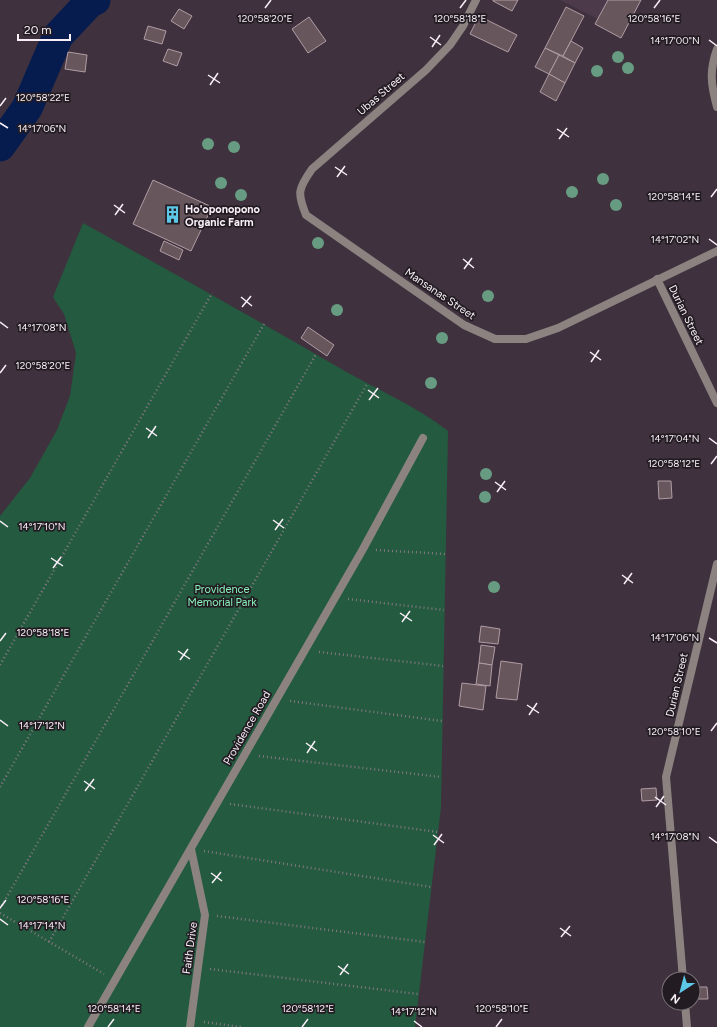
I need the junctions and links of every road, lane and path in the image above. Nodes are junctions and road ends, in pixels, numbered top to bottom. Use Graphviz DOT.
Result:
graph roads {
  1 [pos="476,0"];
  2 [pos="717,49"];
  3 [pos="717,106"];
  4 [pos="301,201"];
  5 [pos="717,251"];
  6 [pos="657,279"];
  7 [pos="212,294"];
  8 [pos="264,324"];
  9 [pos="316,354"];
  10 [pos="367,384"];
  11 [pos="717,403"];
  12 [pos="423,438"];
  13 [pos="363,549"];
  14 [pos="445,554"];
  15 [pos="717,564"];
  16 [pos="335,597"];
  17 [pos="444,610"];
  18 [pos="305,650"];
  19 [pos="0,665"];
  20 [pos="443,666"];
  21 [pos="276,700"];
  22 [pos="442,721"];
  23 [pos="245,754"];
  24 [pos="441,777"];
  25 [pos="0,787"];
  26 [pos="218,803"];
  27 [pos="438,832"];
  28 [pos="191,849"];
  29 [pos="431,887"];
  30 [pos="0,909"];
  31 [pos="0,914"];
  32 [pos="205,915"];
  33 [pos="49,942"];
  34 [pos="424,942"];
  35 [pos="198,968"];
  36 [pos="682,971"];
  37 [pos="115,980"];
  38 [pos="418,994"];
  39 [pos="686,1011"];
  40 [pos="191,1024"];
  41 [pos="88,1027"];
  42 [pos="241,1027"];
  43 [pos="687,1027"];
  1 -- 4 [label="street, Ubas Street"];
  2 -- 3 [label="street"];
  4 -- 6 [label="street, Mansanas Street"];
  5 -- 6 [label="street, Mansanas Street"];
  6 -- 11 [label="street, Durian Street"];
  7 -- 19 [label="path"];
  8 -- 25 [label="path"];
  9 -- 30 [label="path"];
  10 -- 33 [label="path"];
  12 -- 13 [label="street, Providence Road"];
  13 -- 14 [label="path"];
  13 -- 16 [label="street, Providence Road"];
  15 -- 36 [label="street, Durian Street"];
  16 -- 17 [label="path"];
  16 -- 18 [label="street, Providence Road"];
  18 -- 20 [label="path"];
  18 -- 21 [label="street, Providence Road"];
  21 -- 22 [label="path"];
  21 -- 23 [label="street, Providence Road"];
  23 -- 24 [label="path"];
  23 -- 26 [label="street, Providence Road"];
  26 -- 27 [label="path"];
  26 -- 28 [label="street, Providence Road"];
  28 -- 29 [label="path"];
  28 -- 32 [label="street, Faith Drive"];
  28 -- 37 [label="street, Providence Road"];
  31 -- 33 [label="path"];
  32 -- 34 [label="path"];
  32 -- 35 [label="street, Faith Drive"];
  33 -- 37 [label="path"];
  35 -- 38 [label="path"];
  35 -- 40 [label="street, Faith Drive"];
  37 -- 41 [label="street, Providence Road"];
  39 -- 43 [label="street"];
  40 -- 42 [label="path"];
}
